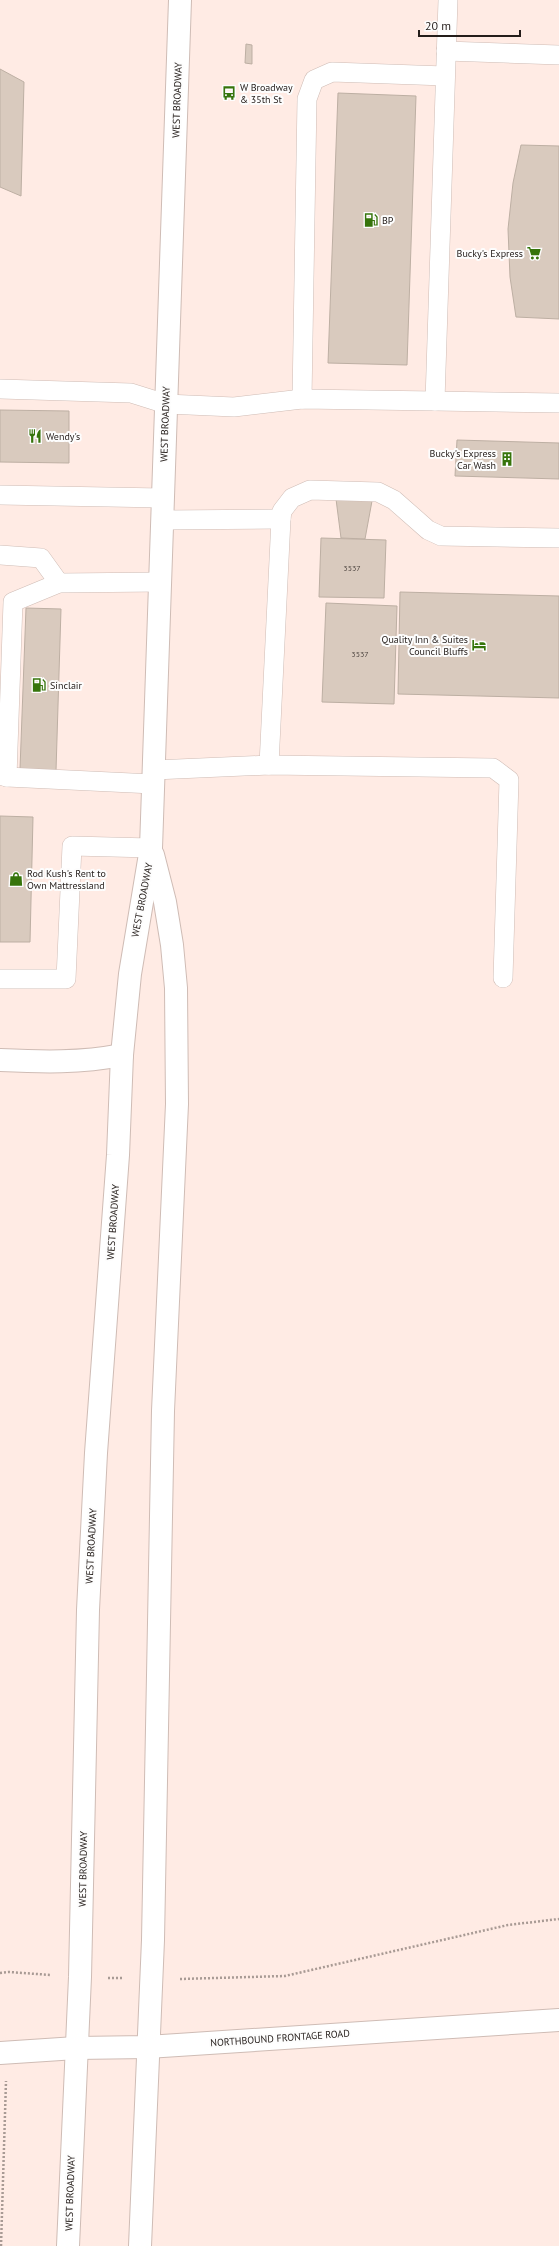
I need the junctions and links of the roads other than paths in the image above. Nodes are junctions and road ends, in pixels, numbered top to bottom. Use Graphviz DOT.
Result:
graph roads {
  1 [pos="180,0"];
  2 [pos="448,0"];
  3 [pos="446,51"];
  4 [pos="559,55"];
  5 [pos="445,76"];
  6 [pos="0,389"];
  7 [pos="302,399"];
  8 [pos="435,401"];
  9 [pos="559,403"];
  10 [pos="166,404"];
  11 [pos="0,495"];
  12 [pos="162,498"];
  13 [pos="281,519"];
  14 [pos="163,520"];
  15 [pos="559,538"];
  16 [pos="0,556"];
  17 [pos="161,582"];
  18 [pos="59,583"];
  19 [pos="269,765"];
  20 [pos="3,776"];
  21 [pos="153,777"];
  22 [pos="151,848"];
  23 [pos="504,978"];
  24 [pos="0,979"];
  25 [pos="122,1055"];
  26 [pos="0,1060"];
  27 [pos="559,2020"];
  28 [pos="147,2047"];
  29 [pos="76,2048"];
  30 [pos="3,2053"];
  31 [pos="68,2246"];
  32 [pos="140,2246"];
  1 -- 10 [label="main road, WEST BROADWAY"];
  2 -- 3 [label="lane"];
  3 -- 4 [label="lane"];
  3 -- 5 [label="lane"];
  5 -- 7 [label="lane"];
  5 -- 8 [label="lane"];
  6 -- 10 [label="lane"];
  7 -- 8 [label="lane"];
  7 -- 10 [label="lane"];
  8 -- 9 [label="lane"];
  10 -- 12 [label="main road, WEST BROADWAY"];
  11 -- 12 [label="lane"];
  12 -- 14 [label="main road, WEST BROADWAY"];
  13 -- 14 [label="lane"];
  13 -- 15 [label="lane"];
  13 -- 19 [label="lane"];
  14 -- 17 [label="main road, WEST BROADWAY"];
  16 -- 18 [label="lane"];
  17 -- 18 [label="lane"];
  17 -- 21 [label="main road, WEST BROADWAY"];
  18 -- 20 [label="lane"];
  19 -- 21 [label="lane"];
  19 -- 23 [label="lane"];
  20 -- 21 [label="lane"];
  21 -- 22 [label="main road, WEST BROADWAY"];
  22 -- 24 [label="lane"];
  22 -- 25 [label="main road, WEST BROADWAY"];
  22 -- 28 [label="main road, WEST BROADWAY"];
  25 -- 26 [label="main road"];
  25 -- 29 [label="main road, WEST BROADWAY"];
  27 -- 28 [label="main road, NORTHBOUND FRONTAGE ROAD"];
  28 -- 29 [label="main road, NORTHBOUND FRONTAGE ROAD"];
  28 -- 32 [label="main road, WEST BROADWAY"];
  29 -- 30 [label="main road, NORTHBOUND FRONTAGE ROAD"];
  29 -- 31 [label="main road, WEST BROADWAY"];
}
